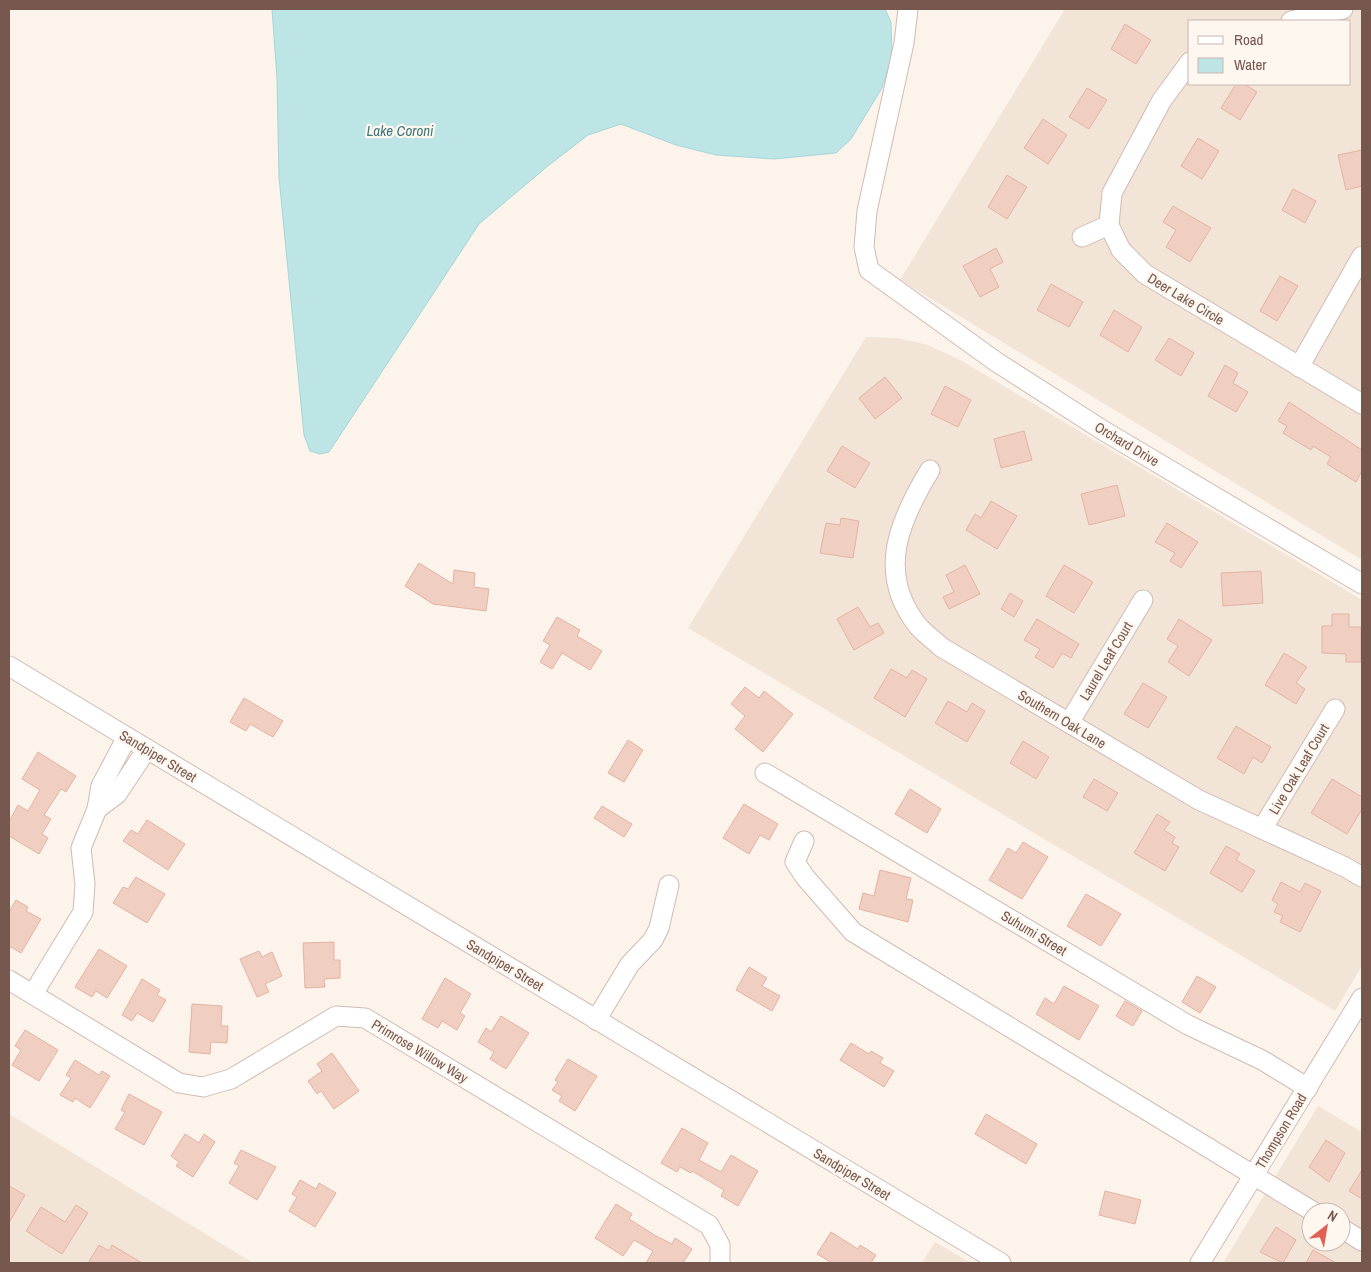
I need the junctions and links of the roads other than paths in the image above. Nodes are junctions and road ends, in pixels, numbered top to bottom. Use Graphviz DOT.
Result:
graph roads {
  1 [pos="908,9"];
  2 [pos="1343,9"];
  3 [pos="1295,20"];
  4 [pos="1188,65"];
  5 [pos="1109,225"];
  6 [pos="1082,237"];
  7 [pos="1362,256"];
  8 [pos="1299,367"];
  9 [pos="1362,404"];
  10 [pos="930,470"];
  11 [pos="1362,584"];
  12 [pos="1143,600"];
  13 [pos="9,666"];
  14 [pos="1335,709"];
  15 [pos="1070,723"];
  16 [pos="127,738"];
  17 [pos="146,749"];
  18 [pos="765,773"];
  19 [pos="97,809"];
  20 [pos="1262,828"];
  21 [pos="804,841"];
  22 [pos="1362,877"];
  23 [pos="669,885"];
  24 [pos="9,980"];
  25 [pos="32,994"];
  26 [pos="1362,998"];
  27 [pos="596,1020"];
  28 [pos="1308,1088"];
  29 [pos="1254,1176"];
  30 [pos="1301,1204"];
  31 [pos="1351,1234"];
  32 [pos="1362,1241"];
  33 [pos="720,1263"];
  34 [pos="1001,1263"];
  35 [pos="1200,1263"];
  1 -- 11 [label="street, Orchard Drive"];
  2 -- 3 [label="street"];
  4 -- 5 [label="street"];
  5 -- 6 [label="street"];
  5 -- 8 [label="street, Deer Lake Circle"];
  7 -- 8 [label="street"];
  8 -- 9 [label="street, Deer Lake Circle"];
  10 -- 15 [label="street, Southern Oak Lane"];
  12 -- 15 [label="street, Laurel Leaf Court"];
  13 -- 16 [label="street, Sandpiper Street"];
  14 -- 20 [label="street, Live Oak Leaf Court"];
  15 -- 20 [label="street, Southern Oak Lane"];
  16 -- 17 [label="street, Sandpiper Street"];
  16 -- 19 [label="street"];
  17 -- 19 [label="street"];
  17 -- 27 [label="street, Sandpiper Street"];
  18 -- 28 [label="street, Suhumi Street"];
  19 -- 25 [label="street"];
  20 -- 22 [label="street, Southern Oak Lane"];
  21 -- 29 [label="street"];
  23 -- 27 [label="street"];
  24 -- 25 [label="street, Primrose Willow Way"];
  25 -- 33 [label="street, Primrose Willow Way"];
  26 -- 28 [label="street, Thompson Road"];
  27 -- 34 [label="street, Sandpiper Street"];
  28 -- 29 [label="street, Thompson Road"];
  29 -- 30 [label="street"];
  29 -- 35 [label="street, Thompson Road"];
  31 -- 32 [label="street"];
}
